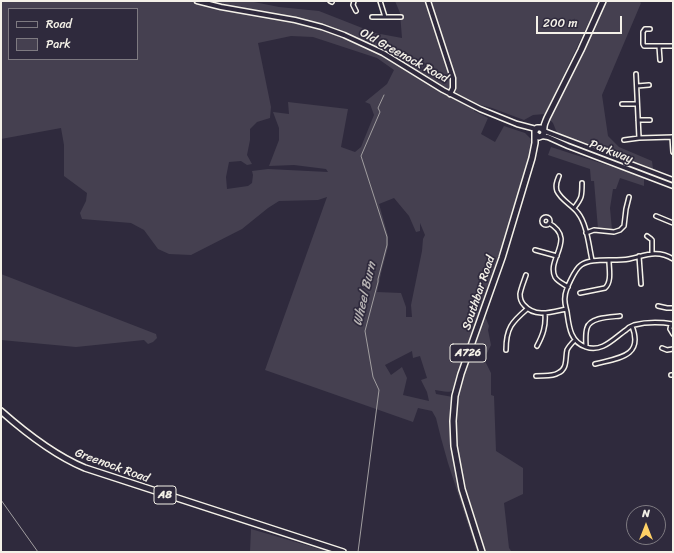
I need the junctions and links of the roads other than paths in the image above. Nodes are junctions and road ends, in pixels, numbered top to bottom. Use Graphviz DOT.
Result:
graph roads {
  1 [pos="197,1"];
  2 [pos="354,1"];
  3 [pos="380,1"];
  4 [pos="428,1"];
  5 [pos="603,1"];
  6 [pos="356,11"];
  7 [pos="372,17"];
  8 [pos="401,17"];
  9 [pos="384,18"];
  10 [pos="650,29"];
  11 [pos="659,46"];
  12 [pos="673,46"];
  13 [pos="660,60"];
  14 [pos="636,74"];
  15 [pos="649,85"];
  16 [pos="637,86"];
  17 [pos="450,94"];
  18 [pos="622,104"];
  19 [pos="638,104"];
  20 [pos="638,120"];
  21 [pos="650,120"];
  22 [pos="539,132"];
  23 [pos="673,137"];
  24 [pos="639,138"];
  25 [pos="624,140"];
  26 [pos="673,152"];
  27 [pos="559,176"];
  28 [pos="673,180"];
  29 [pos="582,183"];
  30 [pos="673,186"];
  31 [pos="629,197"];
  32 [pos="574,208"];
  33 [pos="656,216"];
  34 [pos="549,223"];
  35 [pos="673,223"];
  36 [pos="586,233"];
  37 [pos="647,236"];
  38 [pos="535,250"];
  39 [pos="673,252"];
  40 [pos="652,254"];
  41 [pos="557,256"];
  42 [pos="639,256"];
  43 [pos="672,258"];
  44 [pos="592,260"];
  45 [pos="609,261"];
  46 [pos="526,275"];
  47 [pos="641,284"];
  48 [pos="568,287"];
  49 [pos="580,293"];
  50 [pos="664,301"];
  51 [pos="658,306"];
  52 [pos="663,307"];
  53 [pos="673,308"];
  54 [pos="527,309"];
  55 [pos="566,309"];
  56 [pos="545,313"];
  57 [pos="620,316"];
  58 [pos="672,324"];
  59 [pos="632,326"];
  60 [pos="673,334"];
  61 [pos="575,340"];
  62 [pos="537,346"];
  63 [pos="586,348"];
  64 [pos="662,348"];
  65 [pos="673,349"];
  66 [pos="506,350"];
  67 [pos="595,364"];
  68 [pos="536,376"];
  69 [pos="1,411"];
  70 [pos="343,552"];
  71 [pos="482,552"];
  1 -- 17 [label="street, Old Greenock Road"];
  2 -- 6 [label="street"];
  3 -- 9 [label="street"];
  4 -- 17 [label="street"];
  5 -- 22 [label="main road, A726"];
  7 -- 9 [label="street"];
  8 -- 9 [label="street"];
  10 -- 11 [label="street"];
  11 -- 12 [label="street"];
  11 -- 13 [label="street"];
  14 -- 16 [label="street"];
  15 -- 16 [label="street"];
  16 -- 19 [label="street"];
  17 -- 22 [label="street, Old Greenock Road"];
  18 -- 19 [label="street"];
  19 -- 20 [label="street"];
  20 -- 21 [label="street"];
  20 -- 24 [label="street"];
  22 -- 28 [label="street, Parkway"];
  22 -- 30 [label="street, Parkway"];
  22 -- 71 [label="main road, Southbar Road / A726"];
  23 -- 24 [label="street"];
  23 -- 26 [label="street"];
  24 -- 25 [label="street"];
  27 -- 32 [label="street"];
  29 -- 32 [label="street"];
  31 -- 36 [label="street"];
  32 -- 36 [label="street"];
  33 -- 35 [label="street"];
  34 -- 41 [label="street"];
  36 -- 44 [label="street"];
  37 -- 40 [label="street"];
  38 -- 41 [label="street"];
  39 -- 43 [label="street"];
  40 -- 42 [label="street"];
  40 -- 43 [label="street"];
  41 -- 48 [label="street"];
  42 -- 45 [label="street"];
  42 -- 47 [label="street"];
  44 -- 45 [label="street"];
  44 -- 48 [label="street"];
  45 -- 49 [label="street"];
  46 -- 54 [label="street"];
  48 -- 55 [label="street"];
  50 -- 52 [label="street"];
  51 -- 52 [label="street"];
  52 -- 53 [label="street"];
  54 -- 56 [label="street"];
  54 -- 66 [label="street"];
  55 -- 56 [label="street"];
  55 -- 61 [label="street"];
  56 -- 62 [label="street"];
  57 -- 63 [label="street"];
  58 -- 59 [label="street"];
  58 -- 60 [label="street"];
  59 -- 63 [label="street"];
  59 -- 67 [label="street"];
  61 -- 63 [label="street"];
  61 -- 68 [label="street"];
  64 -- 65 [label="street"];
  69 -- 70 [label="main road, Greenock Road / A8"];
}
